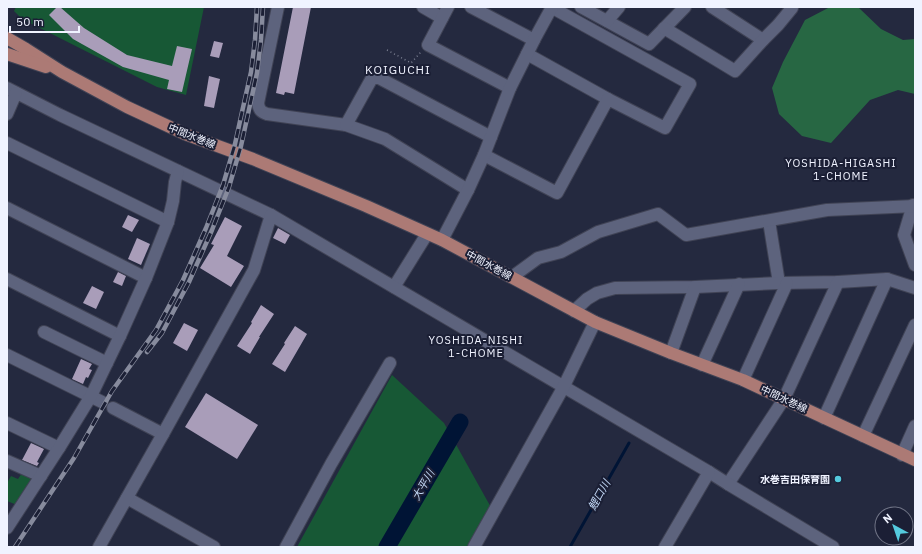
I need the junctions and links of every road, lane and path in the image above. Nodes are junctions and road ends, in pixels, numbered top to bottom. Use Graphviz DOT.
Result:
graph roads {
  1 [pos="278,7"];
  2 [pos="423,7"];
  3 [pos="471,7"];
  4 [pos="552,7"];
  5 [pos="581,7"];
  6 [pos="619,7"];
  7 [pos="685,7"];
  8 [pos="712,7"];
  9 [pos="791,7"];
  10 [pos="445,12"];
  11 [pos="607,21"];
  12 [pos="664,28"];
  13 [pos="7,38"];
  14 [pos="534,40"];
  15 [pos="763,40"];
  16 [pos="428,45"];
  17 [pos="387,50"];
  18 [pos="7,54"];
  19 [pos="527,54"];
  20 [pos="62,72"];
  21 [pos="510,88"];
  22 [pos="11,91"];
  23 [pos="608,99"];
  24 [pos="7,114"];
  25 [pos="346,125"];
  26 [pos="491,137"];
  27 [pos="7,143"];
  28 [pos="484,155"];
  29 [pos="178,171"];
  30 [pos="468,190"];
  31 [pos="914,205"];
  32 [pos="7,208"];
  33 [pos="271,215"];
  34 [pos="769,221"];
  35 [pos="168,222"];
  36 [pos="427,234"];
  37 [pos="442,240"];
  38 [pos="915,265"];
  39 [pos="512,277"];
  40 [pos="146,278"];
  41 [pos="7,279"];
  42 [pos="887,279"];
  43 [pos="838,282"];
  44 [pos="783,283"];
  45 [pos="739,284"];
  46 [pos="394,287"];
  47 [pos="695,287"];
  48 [pos="915,288"];
  49 [pos="574,311"];
  50 [pos="596,322"];
  51 [pos="915,325"];
  52 [pos="44,332"];
  53 [pos="120,336"];
  54 [pos="671,353"];
  55 [pos="7,355"];
  56 [pos="107,363"];
  57 [pos="390,363"];
  58 [pos="702,365"];
  59 [pos="742,380"];
  60 [pos="564,388"];
  61 [pos="91,396"];
  62 [pos="784,399"];
  63 [pos="102,402"];
  64 [pos="113,408"];
  65 [pos="824,418"];
  66 [pos="7,423"];
  67 [pos="915,426"];
  68 [pos="163,434"];
  69 [pos="863,436"];
  70 [pos="59,448"];
  71 [pos="902,454"];
  72 [pos="915,460"];
  73 [pos="7,461"];
  74 [pos="709,472"];
  75 [pos="41,476"];
  76 [pos="728,484"];
  77 [pos="127,498"];
  78 [pos="11,512"];
  79 [pos="7,528"];
  80 [pos="99,547"];
  81 [pos="214,547"];
  82 [pos="286,547"];
  83 [pos="474,547"];
  84 [pos="665,547"];
  85 [pos="833,547"];
  1 -- 25 [label="street"];
  2 -- 10 [label="street"];
  3 -- 14 [label="street"];
  4 -- 14 [label="street"];
  4 -- 23 [label="street"];
  5 -- 11 [label="street"];
  6 -- 11 [label="street"];
  7 -- 12 [label="street"];
  8 -- 15 [label="street"];
  9 -- 15 [label="street"];
  10 -- 16 [label="street"];
  11 -- 12 [label="street"];
  12 -- 15 [label="street"];
  13 -- 20 [label="main road, 中間水巻線"];
  14 -- 19 [label="street"];
  16 -- 17 [label="path"];
  16 -- 21 [label="street"];
  18 -- 20 [label="main road, 中間水巻線"];
  19 -- 21 [label="street"];
  19 -- 23 [label="street"];
  20 -- 36 [label="main road, 中間水巻線"];
  21 -- 26 [label="street"];
  22 -- 24 [label="street"];
  22 -- 29 [label="street"];
  23 -- 28 [label="street"];
  25 -- 26 [label="street"];
  25 -- 30 [label="street"];
  26 -- 28 [label="street"];
  27 -- 35 [label="street"];
  28 -- 30 [label="street"];
  29 -- 33 [label="street"];
  29 -- 35 [label="street"];
  30 -- 37 [label="street"];
  31 -- 34 [label="street"];
  31 -- 38 [label="street"];
  32 -- 40 [label="street"];
  33 -- 46 [label="street"];
  33 -- 68 [label="street"];
  34 -- 39 [label="street"];
  34 -- 44 [label="street"];
  35 -- 40 [label="street"];
  36 -- 37 [label="main road, 中間水巻線"];
  36 -- 46 [label="street"];
  37 -- 39 [label="main road, 中間水巻線"];
  39 -- 49 [label="main road, 中間水巻線"];
  40 -- 53 [label="street"];
  41 -- 53 [label="street"];
  42 -- 43 [label="street"];
  42 -- 48 [label="street"];
  42 -- 65 [label="street"];
  43 -- 44 [label="street"];
  43 -- 62 [label="street"];
  44 -- 45 [label="street"];
  44 -- 59 [label="street"];
  45 -- 47 [label="street"];
  45 -- 58 [label="street"];
  46 -- 60 [label="street"];
  47 -- 49 [label="street"];
  47 -- 54 [label="street"];
  49 -- 50 [label="main road, 中間水巻線"];
  50 -- 54 [label="main road, 中間水巻線"];
  50 -- 60 [label="street"];
  51 -- 69 [label="street"];
  52 -- 56 [label="street"];
  53 -- 56 [label="street"];
  54 -- 58 [label="main road, 中間水巻線"];
  55 -- 61 [label="street"];
  56 -- 61 [label="street"];
  57 -- 82 [label="street"];
  58 -- 59 [label="main road, 中間水巻線"];
  59 -- 62 [label="main road, 中間水巻線"];
  60 -- 74 [label="street"];
  60 -- 83 [label="street"];
  61 -- 63 [label="street"];
  61 -- 70 [label="street"];
  62 -- 65 [label="main road, 中間水巻線"];
  62 -- 76 [label="street"];
  64 -- 68 [label="street"];
  65 -- 69 [label="main road, 中間水巻線"];
  66 -- 70 [label="street"];
  67 -- 71 [label="street"];
  68 -- 77 [label="street"];
  69 -- 71 [label="main road, 中間水巻線"];
  70 -- 75 [label="street"];
  71 -- 72 [label="main road, 中間水巻線"];
  73 -- 75 [label="street"];
  74 -- 76 [label="street"];
  74 -- 84 [label="street"];
  75 -- 78 [label="street"];
  76 -- 85 [label="street"];
  77 -- 80 [label="street"];
  77 -- 81 [label="street"];
  78 -- 79 [label="street"];
}
